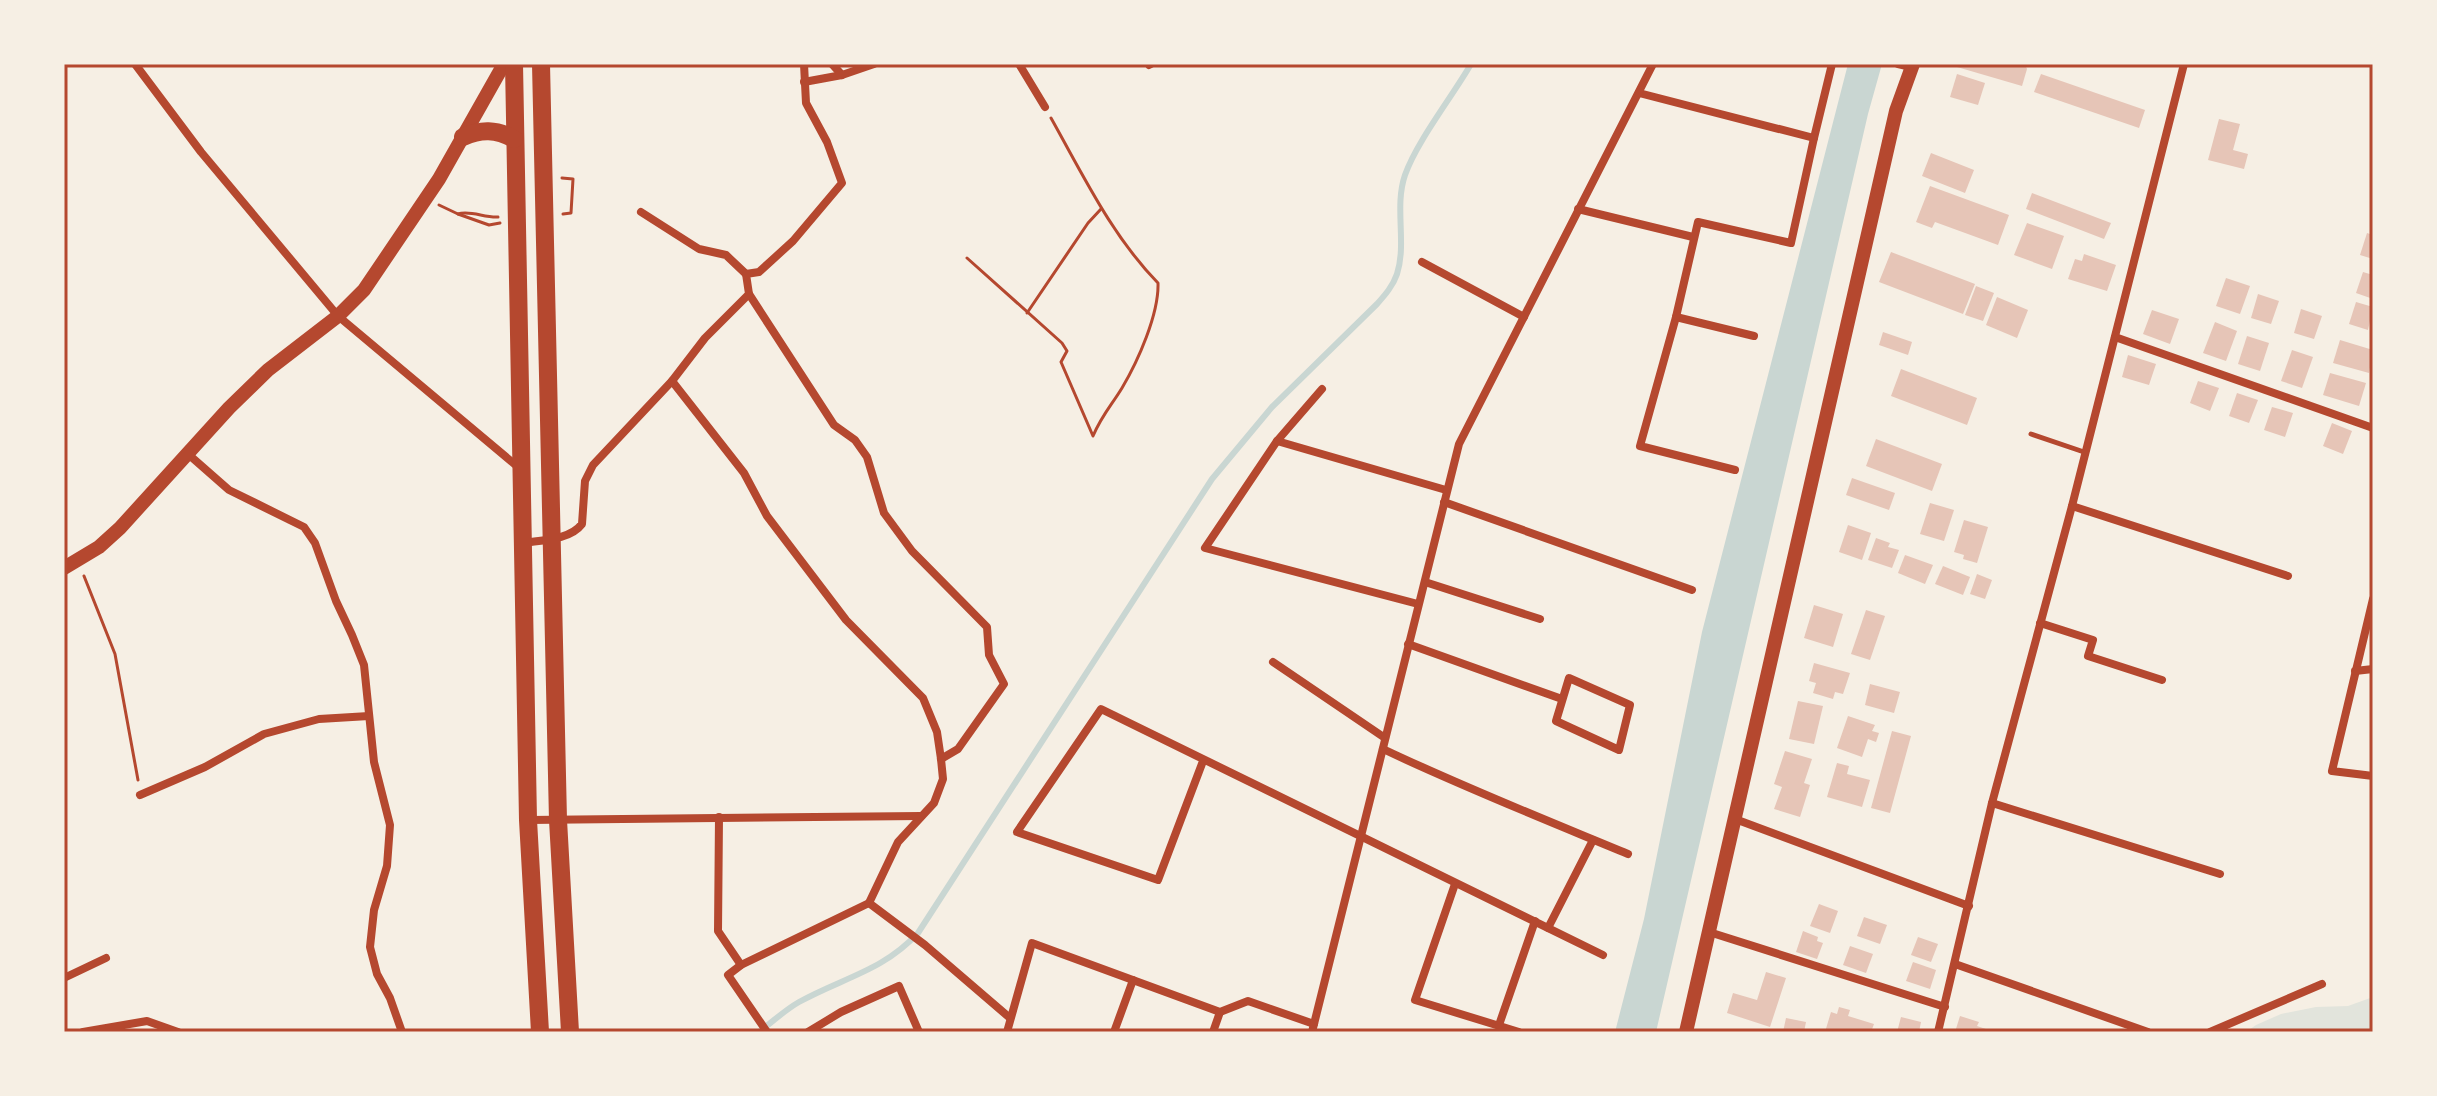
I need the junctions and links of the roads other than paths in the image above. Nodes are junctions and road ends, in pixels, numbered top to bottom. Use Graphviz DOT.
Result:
graph roads {
  1 [pos="135,64"];
  2 [pos="504,64"];
  3 [pos="514,64"];
  4 [pos="541,64"];
  5 [pos="804,64"];
  6 [pos="832,64"];
  7 [pos="874,64"];
  8 [pos="1019,64"];
  9 [pos="1653,64"];
  10 [pos="1832,64"];
  11 [pos="2184,64"];
  12 [pos="1907,65"];
  13 [pos="842,75"];
  14 [pos="804,82"];
  15 [pos="1639,93"];
  16 [pos="1045,107"];
  17 [pos="463,137"];
  18 [pos="1814,138"];
  19 [pos="514,139"];
  20 [pos="1578,209"];
  21 [pos="641,212"];
  22 [pos="1693,237"];
  23 [pos="1422,262"];
  24 [pos="746,274"];
  25 [pos="749,294"];
  26 [pos="338,316"];
  27 [pos="1524,317"];
  28 [pos="1676,317"];
  29 [pos="1754,336"];
  30 [pos="2115,337"];
  31 [pos="672,381"];
  32 [pos="1322,389"];
  33 [pos="2373,428"];
  34 [pos="2031,434"];
  35 [pos="1277,441"];
  36 [pos="2084,452"];
  37 [pos="188,454"];
  38 [pos="522,470"];
  39 [pos="1735,470"];
  40 [pos="1446,490"];
  41 [pos="1444,502"];
  42 [pos="2072,506"];
  43 [pos="552,538"];
  44 [pos="522,543"];
  45 [pos="71,565"];
  46 [pos="2288,576"];
  47 [pos="1425,582"];
  48 [pos="1692,590"];
  49 [pos="2373,599"];
  50 [pos="1418,604"];
  51 [pos="1540,619"];
  52 [pos="2040,623"];
  53 [pos="1408,644"];
  54 [pos="1273,662"];
  55 [pos="2373,669"];
  56 [pos="2355,671"];
  57 [pos="2162,680"];
  58 [pos="1562,699"];
  59 [pos="369,716"];
  60 [pos="1385,738"];
  61 [pos="1383,749"];
  62 [pos="941,759"];
  63 [pos="1203,761"];
  64 [pos="2373,776"];
  65 [pos="140,795"];
  66 [pos="1992,803"];
  67 [pos="921,816"];
  68 [pos="719,817"];
  69 [pos="1735,819"];
  70 [pos="528,820"];
  71 [pos="558,820"];
  72 [pos="1361,839"];
  73 [pos="1593,840"];
  74 [pos="1628,854"];
  75 [pos="2220,874"];
  76 [pos="1455,884"];
  77 [pos="869,903"];
  78 [pos="1969,906"];
  79 [pos="1535,921"];
  80 [pos="1548,928"];
  81 [pos="1709,932"];
  82 [pos="1603,955"];
  83 [pos="106,958"];
  84 [pos="1955,964"];
  85 [pos="741,965"];
  86 [pos="64,978"];
  87 [pos="1133,980"];
  88 [pos="2322,984"];
  89 [pos="1945,1007"];
  90 [pos="1220,1012"];
  91 [pos="1010,1018"];
  92 [pos="1499,1025"];
  93 [pos="1313,1028"];
  94 [pos="83,1032"];
  95 [pos="178,1032"];
  96 [pos="402,1032"];
  97 [pos="540,1032"];
  98 [pos="570,1032"];
  99 [pos="767,1032"];
  100 [pos="808,1032"];
  101 [pos="919,1032"];
  102 [pos="1007,1032"];
  103 [pos="1114,1032"];
  104 [pos="1213,1032"];
  105 [pos="1519,1032"];
  106 [pos="1686,1032"];
  107 [pos="1938,1032"];
  108 [pos="2148,1032"];
  109 [pos="2210,1032"];
  1 -- 26 [label="street"];
  2 -- 17 [label="street"];
  3 -- 19 [label="highway"];
  4 -- 43 [label="highway"];
  5 -- 14 [label="street"];
  6 -- 13 [label="street"];
  7 -- 13 [label="street"];
  8 -- 16 [label="street"];
  9 -- 15 [label="street"];
  10 -- 18 [label="street"];
  11 -- 30 [label="street"];
  12 -- 69 [label="street"];
  13 -- 14 [label="street"];
  14 -- 24 [label="street"];
  15 -- 18 [label="street"];
  15 -- 20 [label="street"];
  17 -- 19 [label="highway"];
  17 -- 26 [label="street"];
  18 -- 22 [label="street"];
  19 -- 38 [label="highway"];
  20 -- 22 [label="street"];
  20 -- 27 [label="street"];
  21 -- 24 [label="street"];
  22 -- 28 [label="street"];
  23 -- 27 [label="street"];
  24 -- 25 [label="street"];
  25 -- 31 [label="street"];
  25 -- 62 [label="street"];
  26 -- 37 [label="street"];
  26 -- 38 [label="street"];
  27 -- 40 [label="street"];
  28 -- 29 [label="street"];
  28 -- 39 [label="street"];
  30 -- 33 [label="street"];
  30 -- 36 [label="street"];
  31 -- 43 [label="street"];
  31 -- 62 [label="street"];
  32 -- 35 [label="street"];
  34 -- 36 [label="lane"];
  35 -- 40 [label="street"];
  35 -- 50 [label="street"];
  36 -- 42 [label="street"];
  37 -- 45 [label="street"];
  37 -- 59 [label="street"];
  38 -- 44 [label="highway"];
  40 -- 41 [label="street"];
  41 -- 47 [label="street"];
  41 -- 48 [label="street"];
  42 -- 46 [label="street"];
  42 -- 52 [label="street"];
  43 -- 44 [label="street"];
  43 -- 71 [label="highway"];
  44 -- 70 [label="highway"];
  47 -- 50 [label="street"];
  47 -- 51 [label="street"];
  49 -- 56 [label="street"];
  50 -- 53 [label="street"];
  52 -- 57 [label="street"];
  52 -- 66 [label="street"];
  53 -- 58 [label="street"];
  53 -- 60 [label="street"];
  54 -- 60 [label="street"];
  55 -- 56 [label="street"];
  56 -- 64 [label="street"];
  58 -- 58 [label="street"];
  59 -- 65 [label="street"];
  59 -- 96 [label="street"];
  60 -- 61 [label="street"];
  61 -- 72 [label="street"];
  61 -- 73 [label="street"];
  62 -- 67 [label="street"];
  63 -- 63 [label="street"];
  63 -- 72 [label="street"];
  66 -- 75 [label="street"];
  66 -- 78 [label="street"];
  67 -- 68 [label="street"];
  67 -- 77 [label="street"];
  68 -- 71 [label="street"];
  68 -- 85 [label="street"];
  69 -- 78 [label="street"];
  69 -- 81 [label="street"];
  70 -- 71 [label="street"];
  70 -- 97 [label="highway"];
  71 -- 98 [label="highway"];
  72 -- 76 [label="street"];
  72 -- 93 [label="street"];
  73 -- 74 [label="street"];
  73 -- 80 [label="street"];
  76 -- 79 [label="street"];
  76 -- 92 [label="street"];
  77 -- 85 [label="street"];
  77 -- 91 [label="street"];
  78 -- 84 [label="street"];
  79 -- 80 [label="street"];
  79 -- 92 [label="street"];
  80 -- 82 [label="street"];
  81 -- 89 [label="street"];
  81 -- 106 [label="street"];
  83 -- 86 [label="street"];
  84 -- 89 [label="street"];
  84 -- 108 [label="street"];
  85 -- 99 [label="street"];
  87 -- 90 [label="street"];
  87 -- 91 [label="street"];
  87 -- 103 [label="street"];
  88 -- 109 [label="street"];
  89 -- 107 [label="street"];
  90 -- 93 [label="street"];
  90 -- 104 [label="street"];
  91 -- 102 [label="street"];
  92 -- 105 [label="street"];
  94 -- 95 [label="street"];
  100 -- 101 [label="street"];
}
